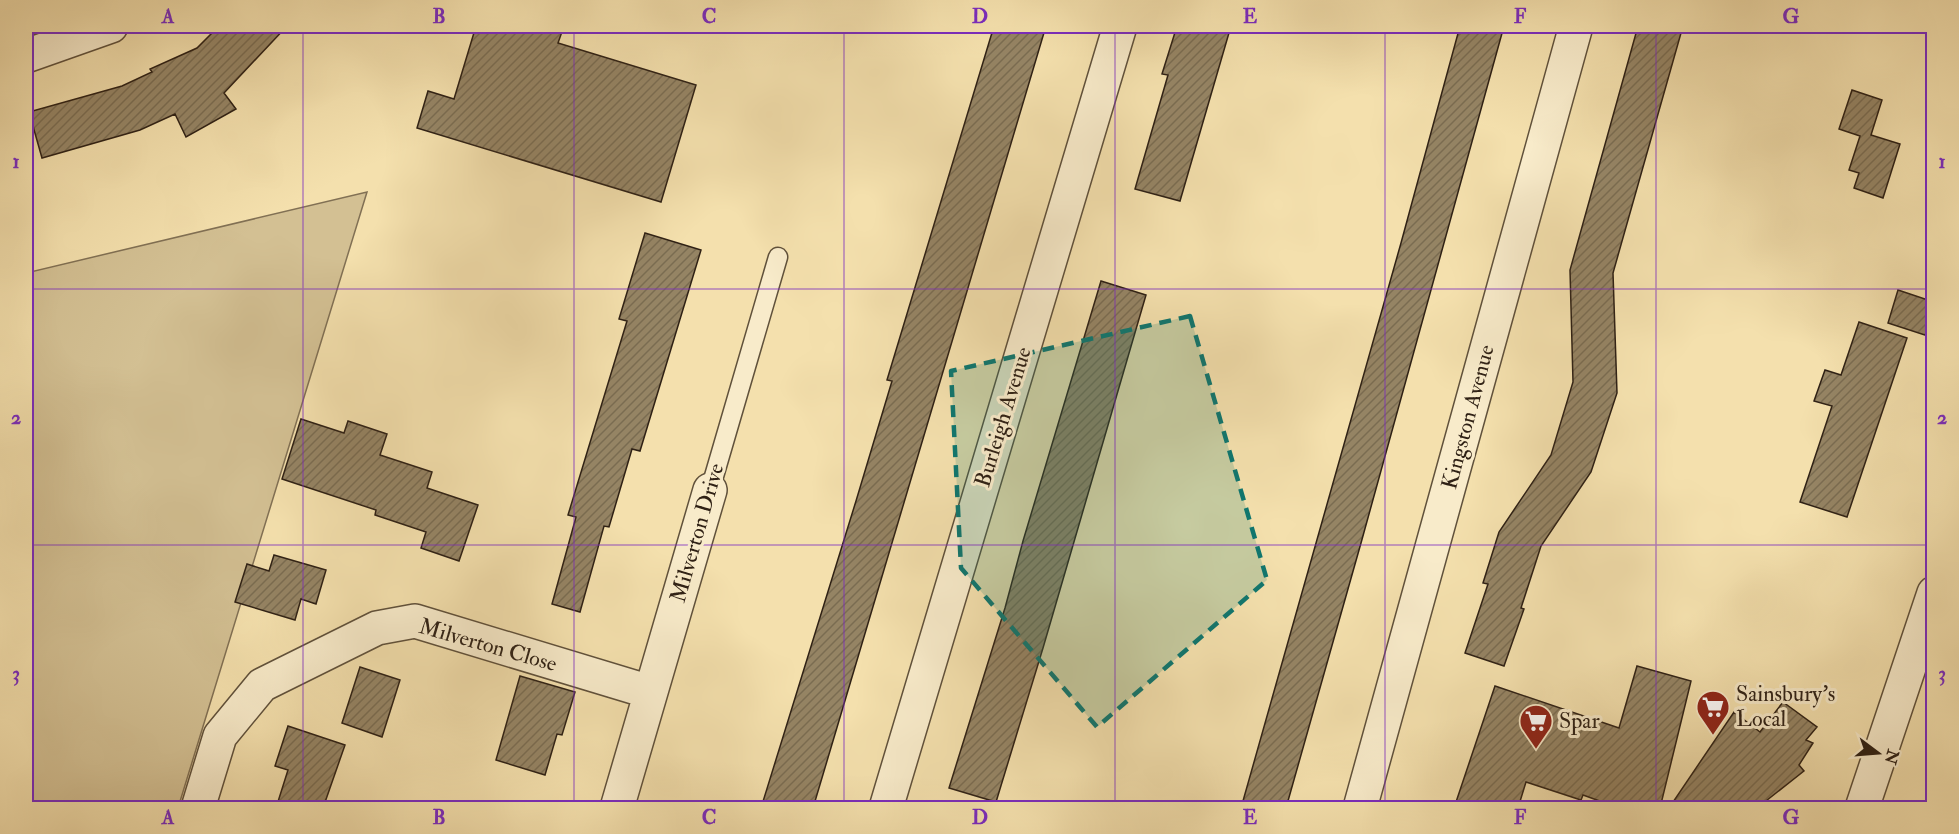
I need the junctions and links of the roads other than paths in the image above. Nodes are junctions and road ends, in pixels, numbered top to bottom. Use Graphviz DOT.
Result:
graph roads {
  1 [pos="111,26"];
  2 [pos="1120,26"];
  3 [pos="1576,26"];
  4 [pos="26,56"];
  5 [pos="778,257"];
  6 [pos="710,490"];
  7 [pos="1934,592"];
  8 [pos="650,692"];
  9 [pos="198,808"];
  10 [pos="617,808"];
  11 [pos="886,808"];
  12 [pos="1360,808"];
  13 [pos="1862,808"];
  1 -- 4 [label="street"];
  2 -- 11 [label="street, Burleigh Avenue"];
  3 -- 12 [label="street, Kingston Avenue"];
  5 -- 6 [label="lane, Milverton Drive"];
  6 -- 8 [label="street, Milverton Drive"];
  7 -- 13 [label="street"];
  8 -- 9 [label="street, Milverton Close"];
  8 -- 10 [label="street, Milverton Drive"];
}
